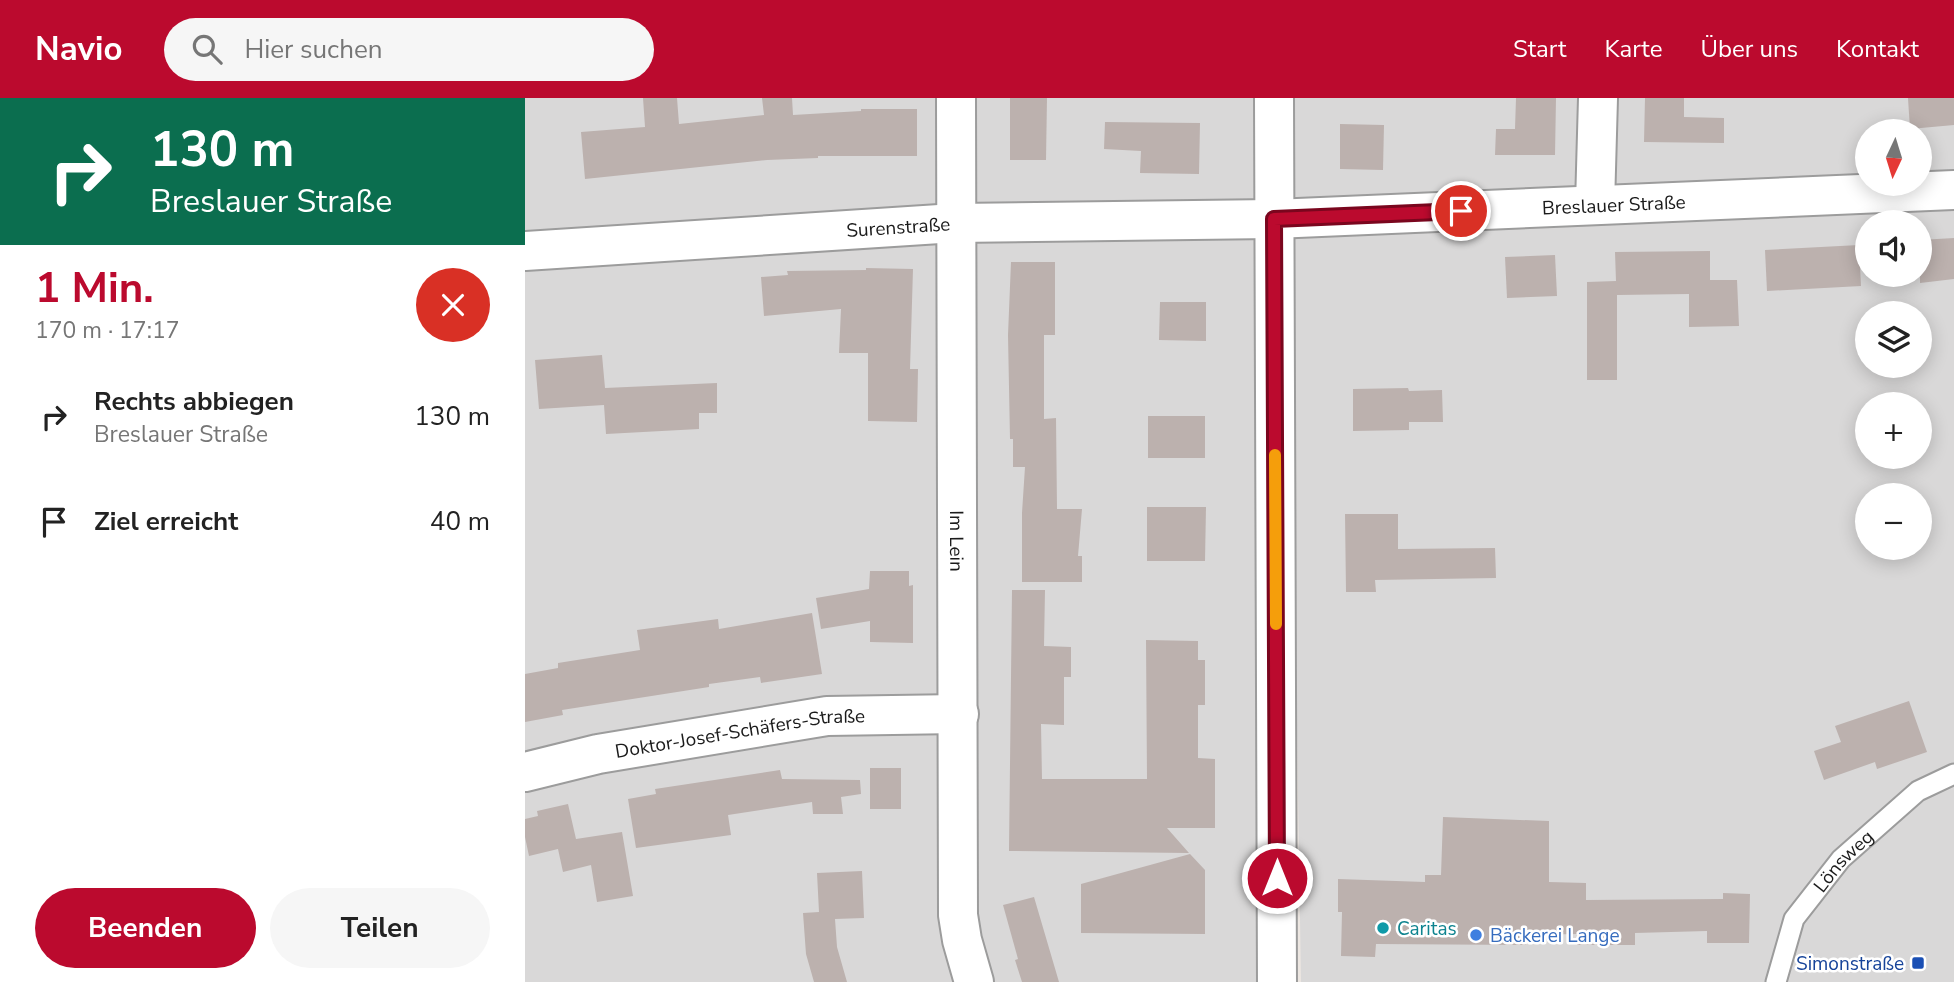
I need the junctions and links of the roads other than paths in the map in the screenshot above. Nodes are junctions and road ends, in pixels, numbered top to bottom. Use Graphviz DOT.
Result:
graph roads {
  1 [pos="956,98"];
  2 [pos="1274,98"];
  3 [pos="1598,98"];
  4 [pos="1954,190"];
  5 [pos="1595,205"];
  6 [pos="1274,219"];
  7 [pos="955,223"];
  8 [pos="525,251"];
  9 [pos="959,714"];
  10 [pos="525,772"];
  11 [pos="1954,774"];
  12 [pos="974,982"];
  13 [pos="1277,982"];
  14 [pos="1776,982"];
  1 -- 7 [label="street, Im Lein"];
  2 -- 6 [label="street"];
  3 -- 5 [label="street"];
  4 -- 5 [label="street, Breslauer Straße"];
  5 -- 6 [label="street, Breslauer Straße"];
  6 -- 7 [label="street, Surenstraße"];
  6 -- 13 [label="street"];
  7 -- 8 [label="street, Surenstraße"];
  7 -- 9 [label="street, Im Lein"];
  9 -- 10 [label="street, Doktor-Josef-Schäfers-Straße"];
  9 -- 12 [label="street, Im Lein"];
  11 -- 14 [label="lane, Lönsweg"];
}
